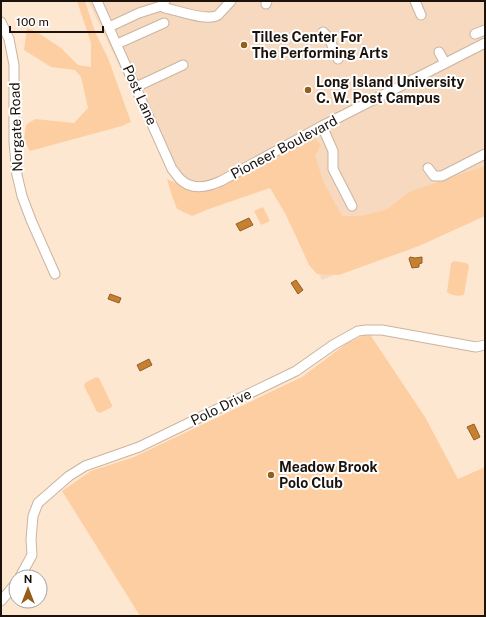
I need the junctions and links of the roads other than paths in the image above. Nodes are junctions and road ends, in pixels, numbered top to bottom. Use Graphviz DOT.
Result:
graph roads {
  1 [pos="98,1"];
  2 [pos="231,1"];
  3 [pos="415,1"];
  4 [pos="163,4"];
  5 [pos="421,15"];
  6 [pos="1,22"];
  7 [pos="164,23"];
  8 [pos="109,27"];
  9 [pos="485,30"];
  10 [pos="323,32"];
  11 [pos="475,34"];
  12 [pos="485,43"];
  13 [pos="117,44"];
  14 [pos="439,52"];
  15 [pos="338,59"];
  16 [pos="445,63"];
  17 [pos="183,65"];
  18 [pos="136,87"];
  19 [pos="322,126"];
  20 [pos="485,154"];
  21 [pos="428,168"];
  22 [pos="188,184"];
  23 [pos="352,206"];
  24 [pos="55,274"];
  25 [pos="485,345"];
  26 [pos="24,569"];
  27 [pos="8,593"];
  28 [pos="1,601"];
  1 -- 8 [label="street, Post Lane"];
  2 -- 4 [label="street"];
  3 -- 5 [label="street"];
  4 -- 8 [label="street"];
  6 -- 24 [label="street, Norgate Road"];
  7 -- 13 [label="street"];
  8 -- 13 [label="street, Post Lane"];
  9 -- 11 [label="street"];
  10 -- 15 [label="street"];
  12 -- 16 [label="street, Pioneer Boulevard"];
  13 -- 18 [label="street, Post Lane"];
  14 -- 16 [label="street"];
  16 -- 19 [label="street, Pioneer Boulevard"];
  17 -- 18 [label="street"];
  18 -- 22 [label="street, Post Lane"];
  19 -- 22 [label="street, Pioneer Boulevard"];
  19 -- 23 [label="street"];
  20 -- 21 [label="street"];
  25 -- 26 [label="street, Polo Drive"];
  27 -- 28 [label="street"];
}
